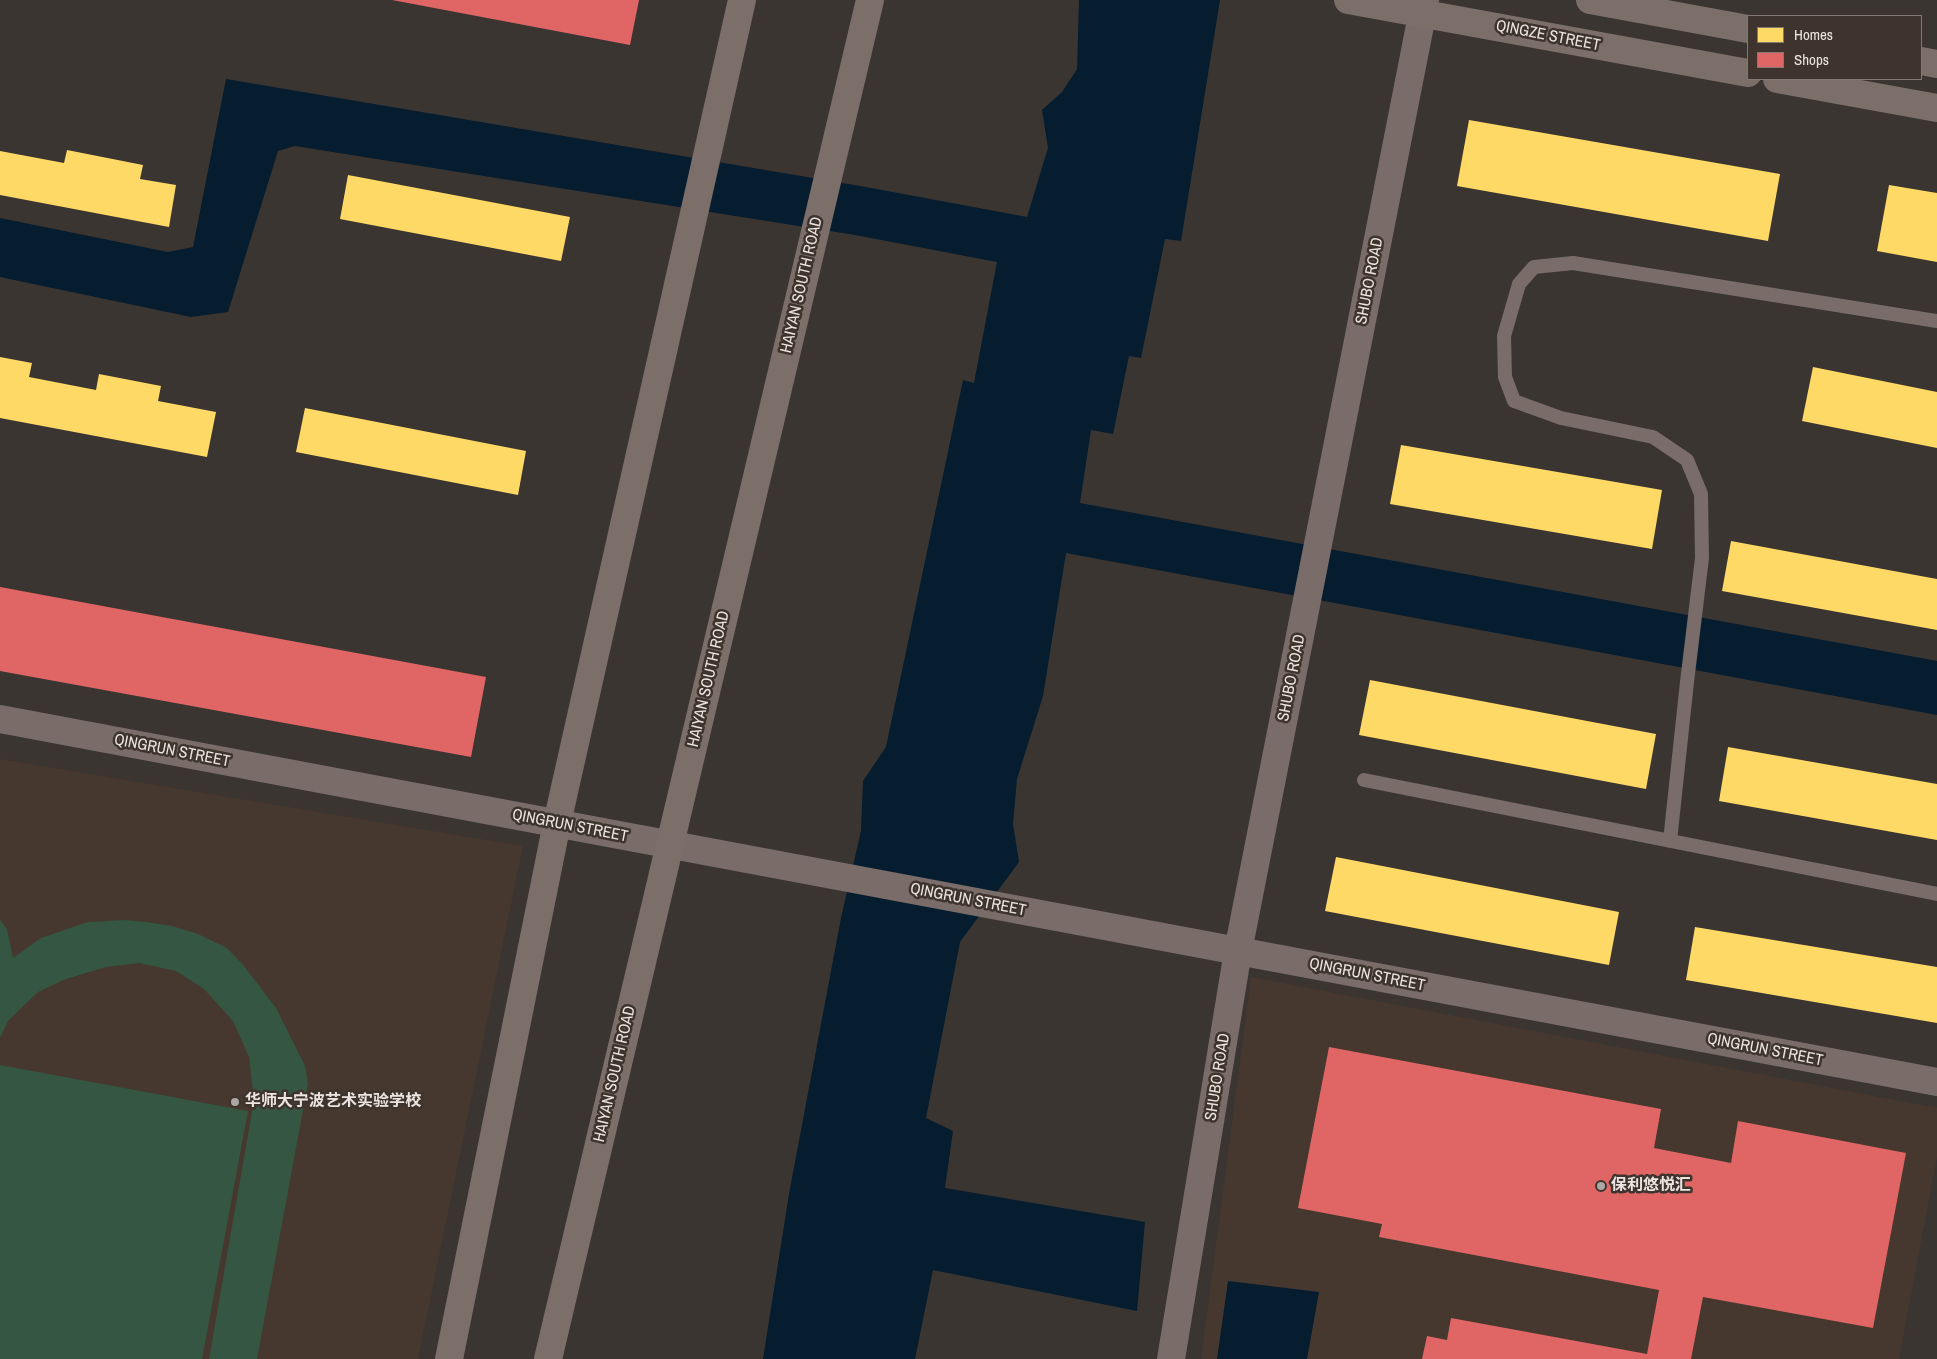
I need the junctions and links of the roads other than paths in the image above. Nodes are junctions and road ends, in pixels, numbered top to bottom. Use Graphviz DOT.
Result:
graph roads {
  1 [pos="742,0"];
  2 [pos="870,0"];
  3 [pos="1348,0"];
  4 [pos="1590,0"];
  5 [pos="1424,6"];
  6 [pos="1747,29"];
  7 [pos="1922,61"];
  8 [pos="1937,64"];
  9 [pos="1747,73"];
  10 [pos="1783,80"];
  11 [pos="1937,108"];
  12 [pos="1937,321"];
  13 [pos="0,719"];
  14 [pos="1364,780"];
  15 [pos="557,823"];
  16 [pos="1670,841"];
  17 [pos="670,844"];
  18 [pos="1937,894"];
  19 [pos="1238,951"];
  20 [pos="1937,1082"];
  21 [pos="449,1359"];
  22 [pos="548,1359"];
  23 [pos="1171,1359"];
  1 -- 15 [label="main road"];
  2 -- 17 [label="main road, HAIYAN SOUTH ROAD"];
  3 -- 5 [label="main road, QINGZE STREET"];
  4 -- 6 [label="main road"];
  5 -- 9 [label="main road, QINGZE STREET"];
  5 -- 19 [label="street, SHUBO ROAD"];
  7 -- 8 [label="main road"];
  10 -- 11 [label="main road"];
  12 -- 16 [label="lane"];
  13 -- 15 [label="street, QINGRUN STREET"];
  14 -- 16 [label="lane"];
  15 -- 17 [label="street, QINGRUN STREET"];
  15 -- 21 [label="main road"];
  16 -- 18 [label="lane"];
  17 -- 19 [label="street, QINGRUN STREET"];
  17 -- 22 [label="main road, HAIYAN SOUTH ROAD"];
  19 -- 20 [label="street, QINGRUN STREET"];
  19 -- 23 [label="street, SHUBO ROAD"];
}
